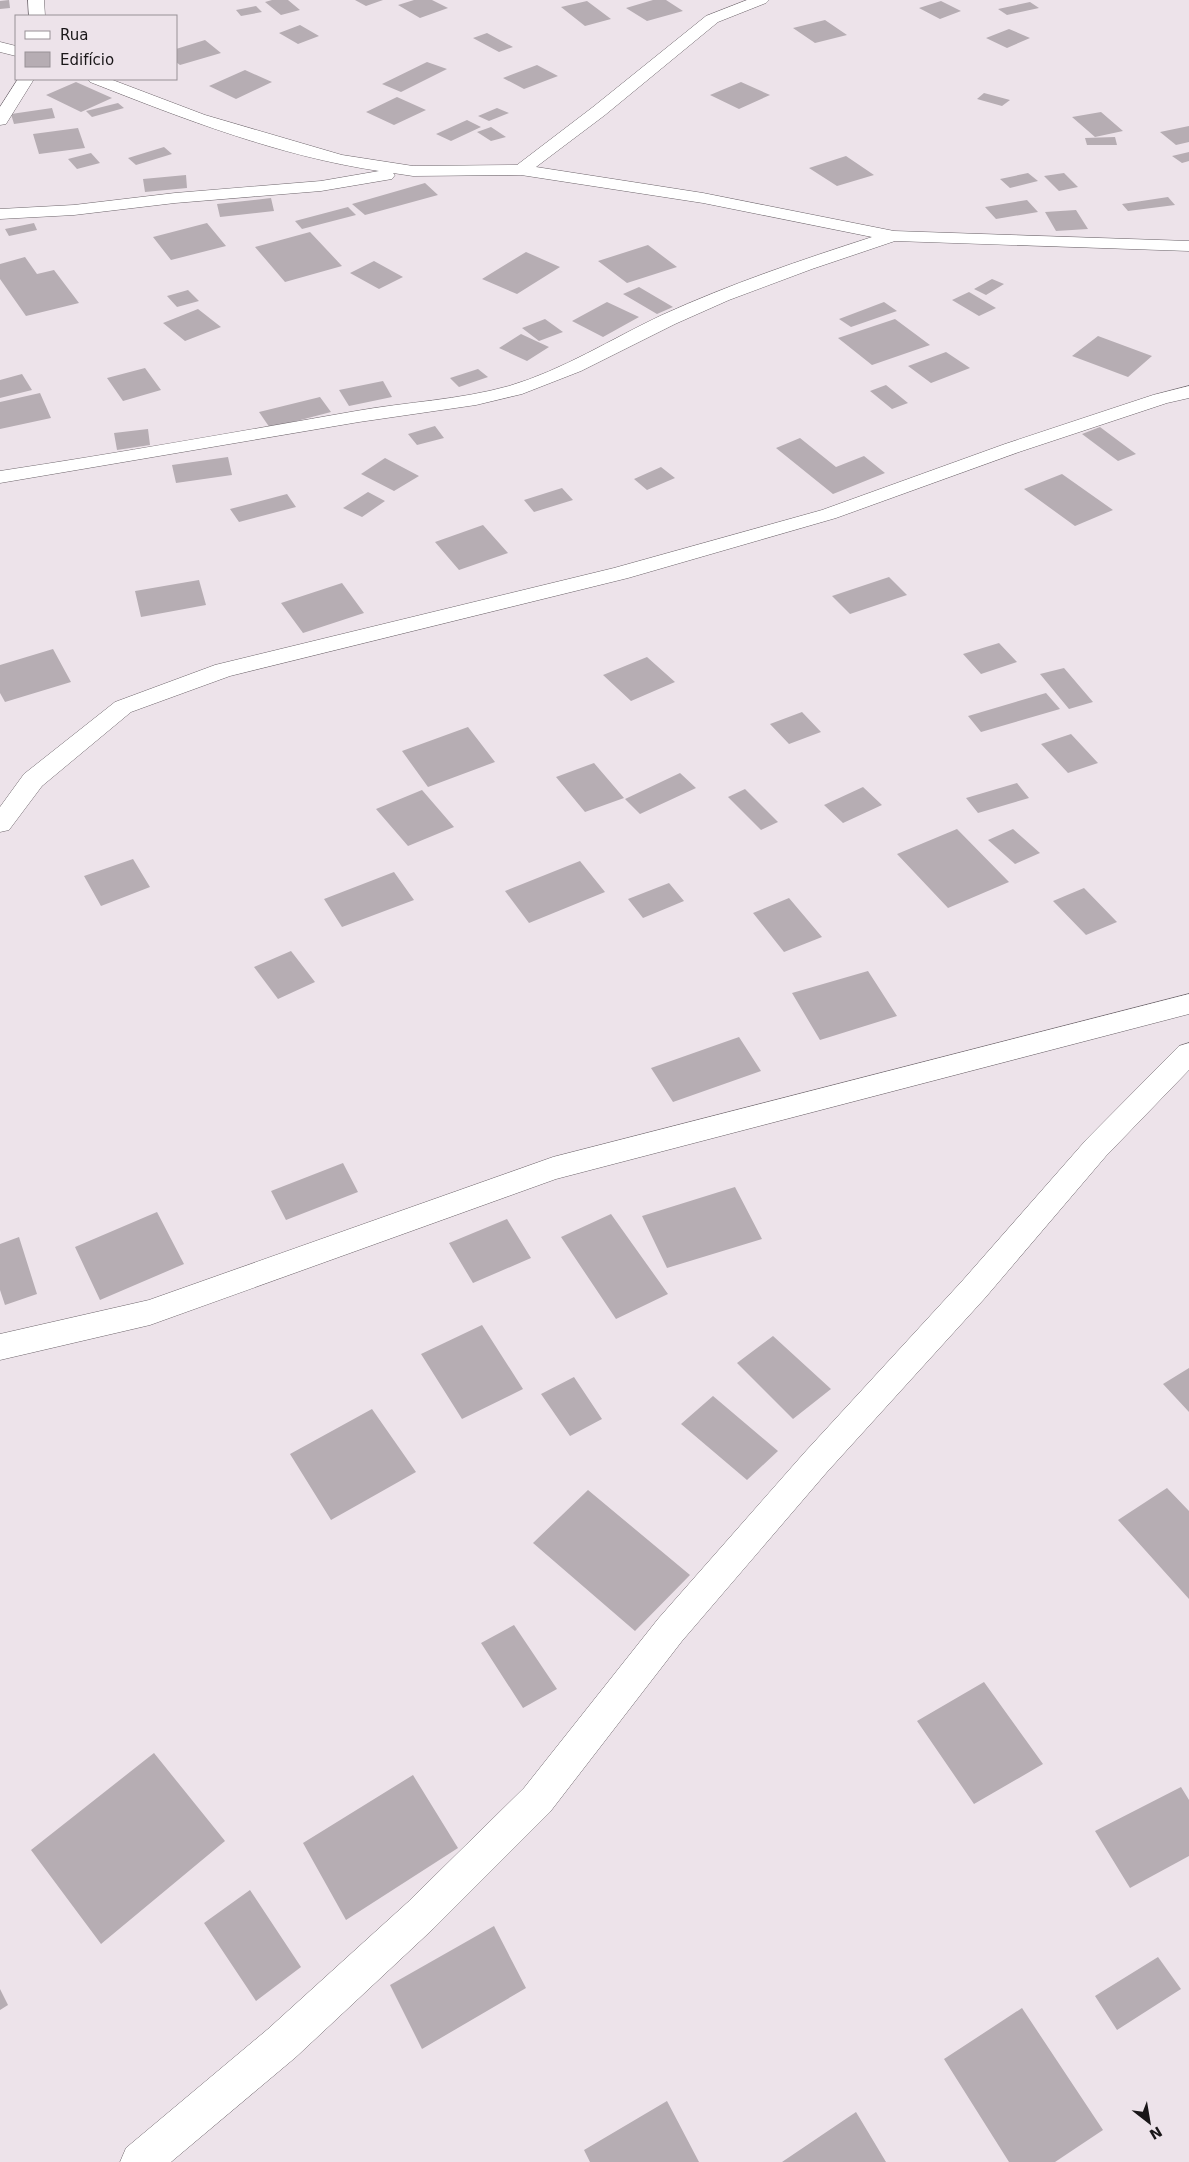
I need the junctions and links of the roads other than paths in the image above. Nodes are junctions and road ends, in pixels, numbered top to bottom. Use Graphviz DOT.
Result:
graph roads {
  1 [pos="36,0"];
  2 [pos="761,0"];
  3 [pos="37,15"];
  4 [pos="0,47"];
  5 [pos="15,51"];
  6 [pos="25,80"];
  7 [pos="99,80"];
  8 [pos="0,120"];
  9 [pos="521,170"];
  10 [pos="413,171"];
  11 [pos="0,214"];
  12 [pos="894,236"];
  13 [pos="1189,246"];
  14 [pos="1189,392"];
  15 [pos="0,478"];
  16 [pos="0,824"];
  17 [pos="1189,1004"];
  18 [pos="1189,1052"];
  19 [pos="0,1347"];
  20 [pos="140,2162"];
  1 -- 3 [label="street"];
  2 -- 9 [label="street"];
  4 -- 5 [label="street"];
  6 -- 8 [label="street"];
  7 -- 10 [label="street"];
  9 -- 10 [label="street"];
  9 -- 12 [label="street"];
  10 -- 11 [label="street"];
  12 -- 13 [label="street"];
  12 -- 15 [label="street"];
  14 -- 16 [label="street"];
  17 -- 19 [label="street"];
  18 -- 20 [label="street"];
}
